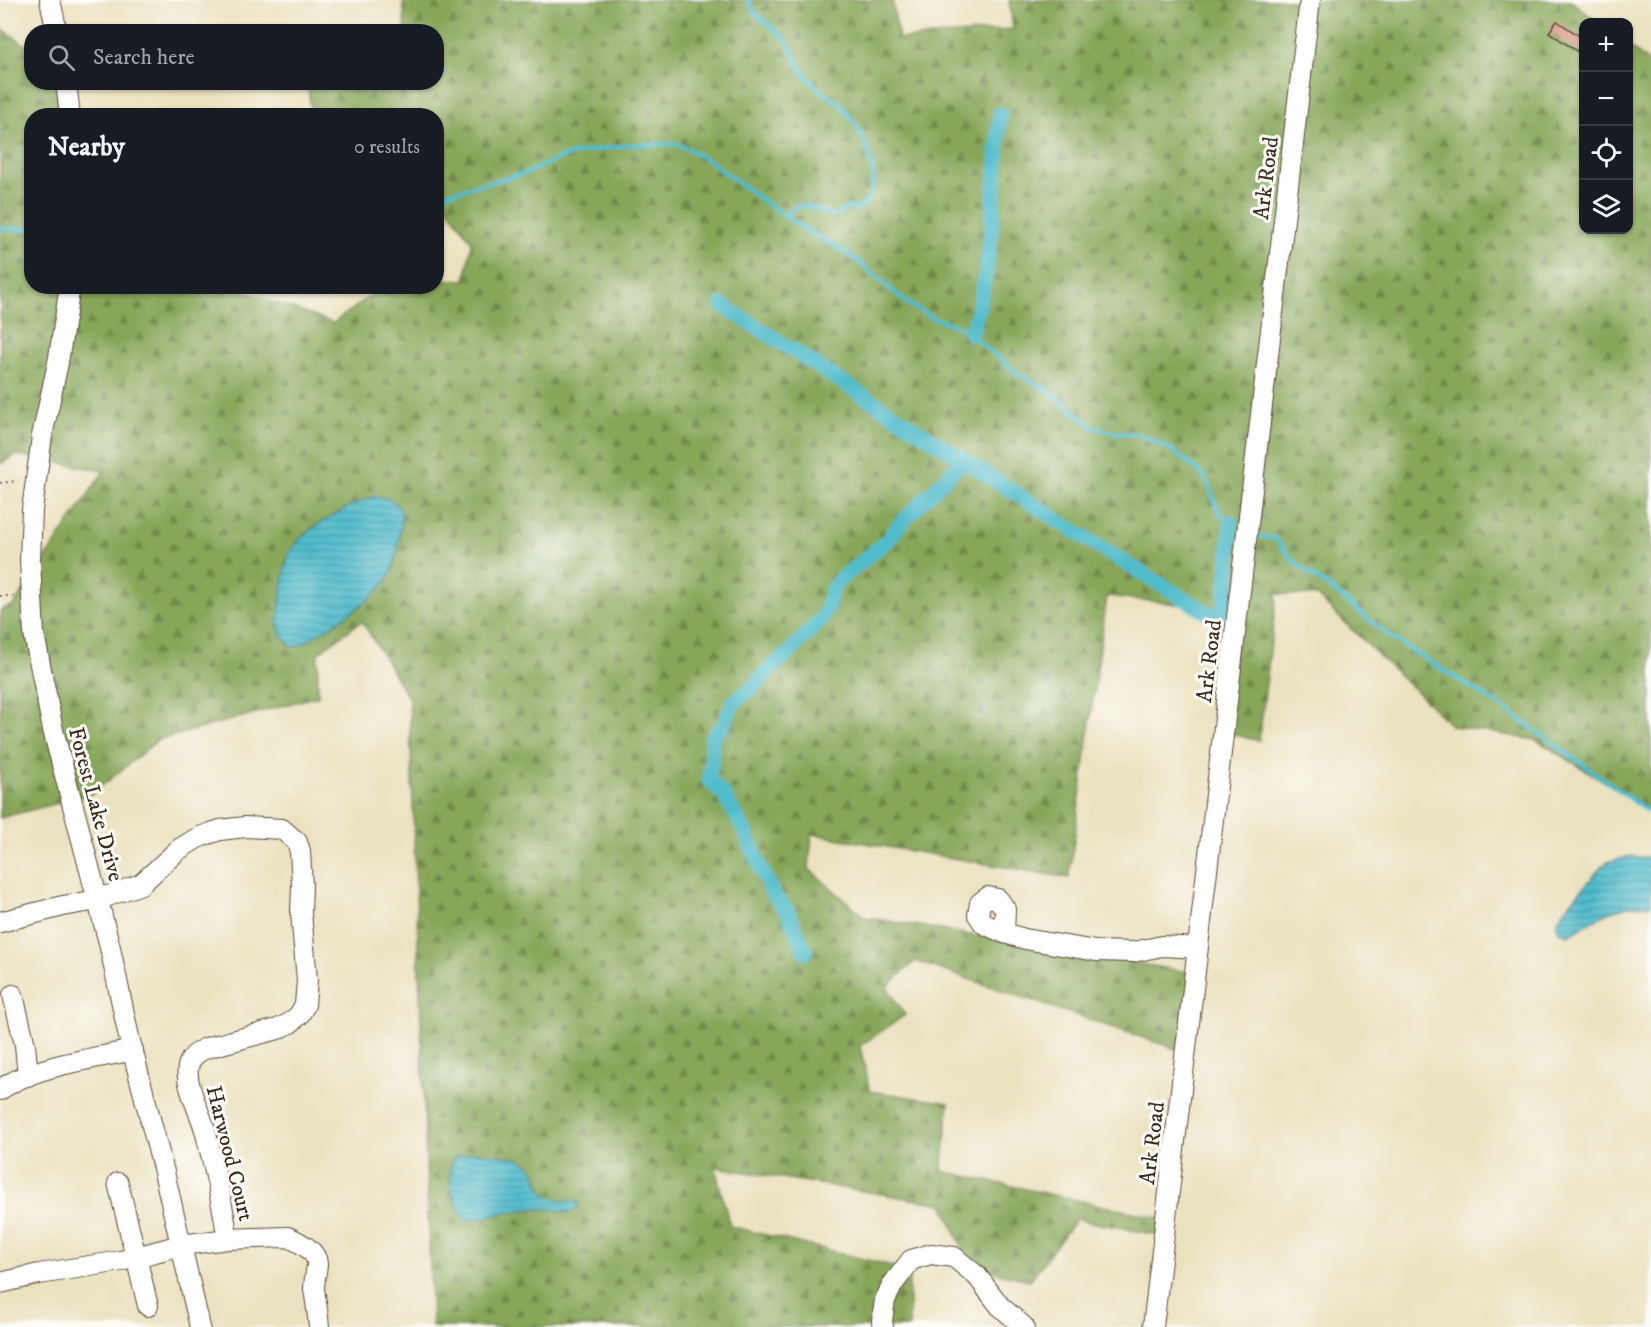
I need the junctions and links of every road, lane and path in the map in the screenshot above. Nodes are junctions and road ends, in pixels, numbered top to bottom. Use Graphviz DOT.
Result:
graph roads {
  1 [pos="50,0"];
  2 [pos="1310,0"];
  3 [pos="55,24"];
  4 [pos="67,90"];
  5 [pos="69,108"];
  6 [pos="69,294"];
  7 [pos="97,900"];
  8 [pos="0,922"];
  9 [pos="1004,933"];
  10 [pos="1198,948"];
  11 [pos="13,995"];
  12 [pos="133,1050"];
  13 [pos="28,1076"];
  14 [pos="0,1090"];
  15 [pos="118,1183"];
  16 [pos="228,1239"];
  17 [pos="181,1245"];
  18 [pos="136,1258"];
  19 [pos="0,1283"];
  20 [pos="148,1306"];
  21 [pos="200,1327"];
  22 [pos="319,1327"];
  23 [pos="883,1327"];
  24 [pos="1024,1327"];
  25 [pos="1153,1327"];
  1 -- 3 [label="street"];
  2 -- 10 [label="street, Ark Road"];
  4 -- 5 [label="street"];
  6 -- 7 [label="street, Forest Lake Drive"];
  7 -- 8 [label="street"];
  7 -- 12 [label="street, Forest Lake Drive"];
  7 -- 16 [label="street, Harwood Court"];
  9 -- 10 [label="street"];
  10 -- 25 [label="street, Ark Road"];
  11 -- 13 [label="street"];
  12 -- 13 [label="street"];
  12 -- 17 [label="street, Forest Lake Drive"];
  13 -- 14 [label="street"];
  15 -- 18 [label="street"];
  16 -- 17 [label="street"];
  16 -- 22 [label="street"];
  17 -- 18 [label="street"];
  17 -- 21 [label="street, Forest Lake Drive"];
  18 -- 19 [label="street"];
  18 -- 20 [label="street"];
  23 -- 24 [label="street"];
}
